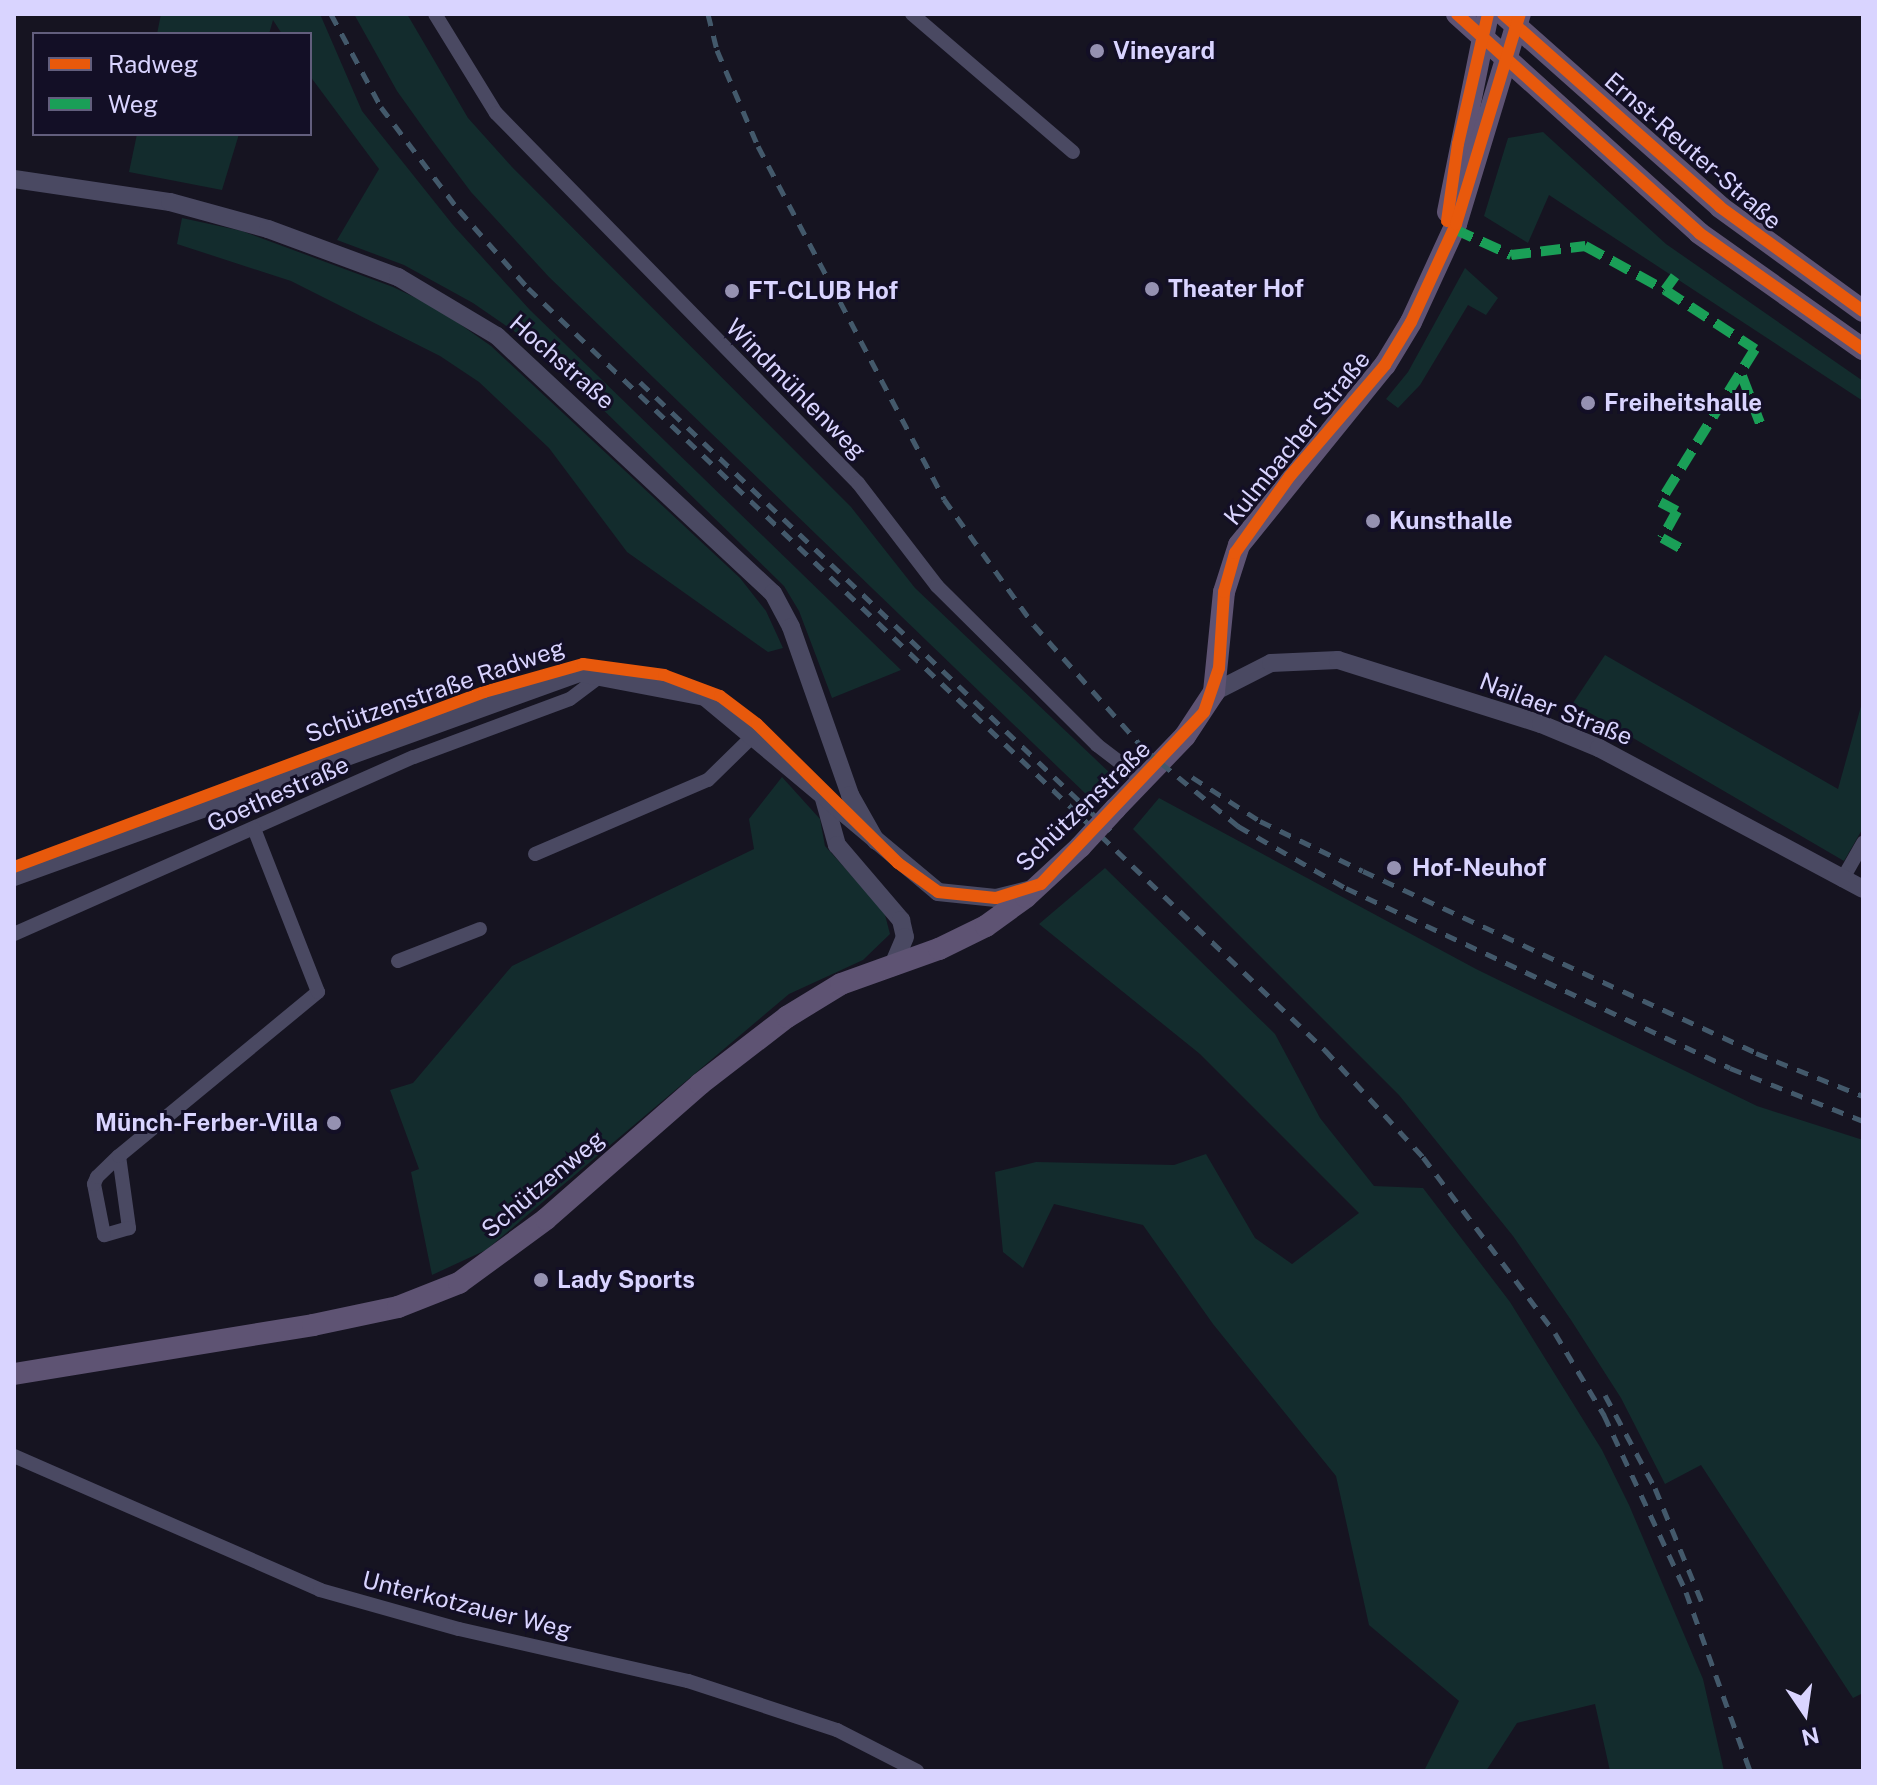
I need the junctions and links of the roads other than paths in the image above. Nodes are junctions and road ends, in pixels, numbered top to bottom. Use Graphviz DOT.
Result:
graph roads {
  1 [pos="435,14"];
  2 [pos="912,14"];
  3 [pos="1457,14"];
  4 [pos="1488,14"];
  5 [pos="1513,18"];
  6 [pos="1481,36"];
  7 [pos="1505,59"];
  8 [pos="1073,152"];
  9 [pos="14,179"];
  10 [pos="1437,268"];
  11 [pos="1863,311"];
  12 [pos="1863,349"];
  13 [pos="602,675"];
  14 [pos="1214,692"];
  15 [pos="754,735"];
  16 [pos="1143,780"];
  17 [pos="823,795"];
  18 [pos="254,829"];
  19 [pos="876,841"];
  20 [pos="1863,843"];
  21 [pos="535,854"];
  22 [pos="14,877"];
  23 [pos="1842,880"];
  24 [pos="1041,884"];
  25 [pos="1863,889"];
  26 [pos="480,929"];
  27 [pos="14,934"];
  28 [pos="398,961"];
  29 [pos="892,967"];
  30 [pos="119,1156"];
  31 [pos="14,1374"];
  32 [pos="14,1456"];
  33 [pos="917,1771"];
  1 -- 16 [label="street, Windmühlenweg"];
  2 -- 8 [label="street"];
  3 -- 6 [label="main road"];
  4 -- 6 [label="main road, Kulmbacher Straße"];
  5 -- 7 [label="main road, Kulmbacher Straße"];
  5 -- 11 [label="main road, Ernst-Reuter-Straße"];
  6 -- 7 [label="main road"];
  6 -- 10 [label="main road, Kulmbacher Straße"];
  7 -- 10 [label="main road, Kulmbacher Straße"];
  7 -- 12 [label="main road"];
  9 -- 19 [label="street, Hochstraße"];
  10 -- 14 [label="main road, Kulmbacher Straße"];
  13 -- 15 [label="street, Schützenstraße"];
  13 -- 18 [label="street, Goethestraße"];
  13 -- 22 [label="street, Schützenstraße"];
  14 -- 16 [label="main road, Schützenstraße"];
  14 -- 23 [label="street, Nailaer Straße"];
  15 -- 17 [label="street, Schützenstraße"];
  15 -- 21 [label="street"];
  16 -- 24 [label="main road, Schützenstraße, bridge"];
  17 -- 19 [label="street, Schützenstraße"];
  17 -- 29 [label="street"];
  18 -- 27 [label="street, Goethestraße"];
  18 -- 30 [label="street"];
  19 -- 24 [label="street, Schützenstraße"];
  20 -- 23 [label="street"];
  23 -- 25 [label="street, Nailaer Straße"];
  24 -- 29 [label="main road, Schützenweg"];
  26 -- 28 [label="street"];
  29 -- 31 [label="main road, Schützenweg"];
  30 -- 30 [label="street"];
  32 -- 33 [label="street, Unterkotzauer Weg"];
}
